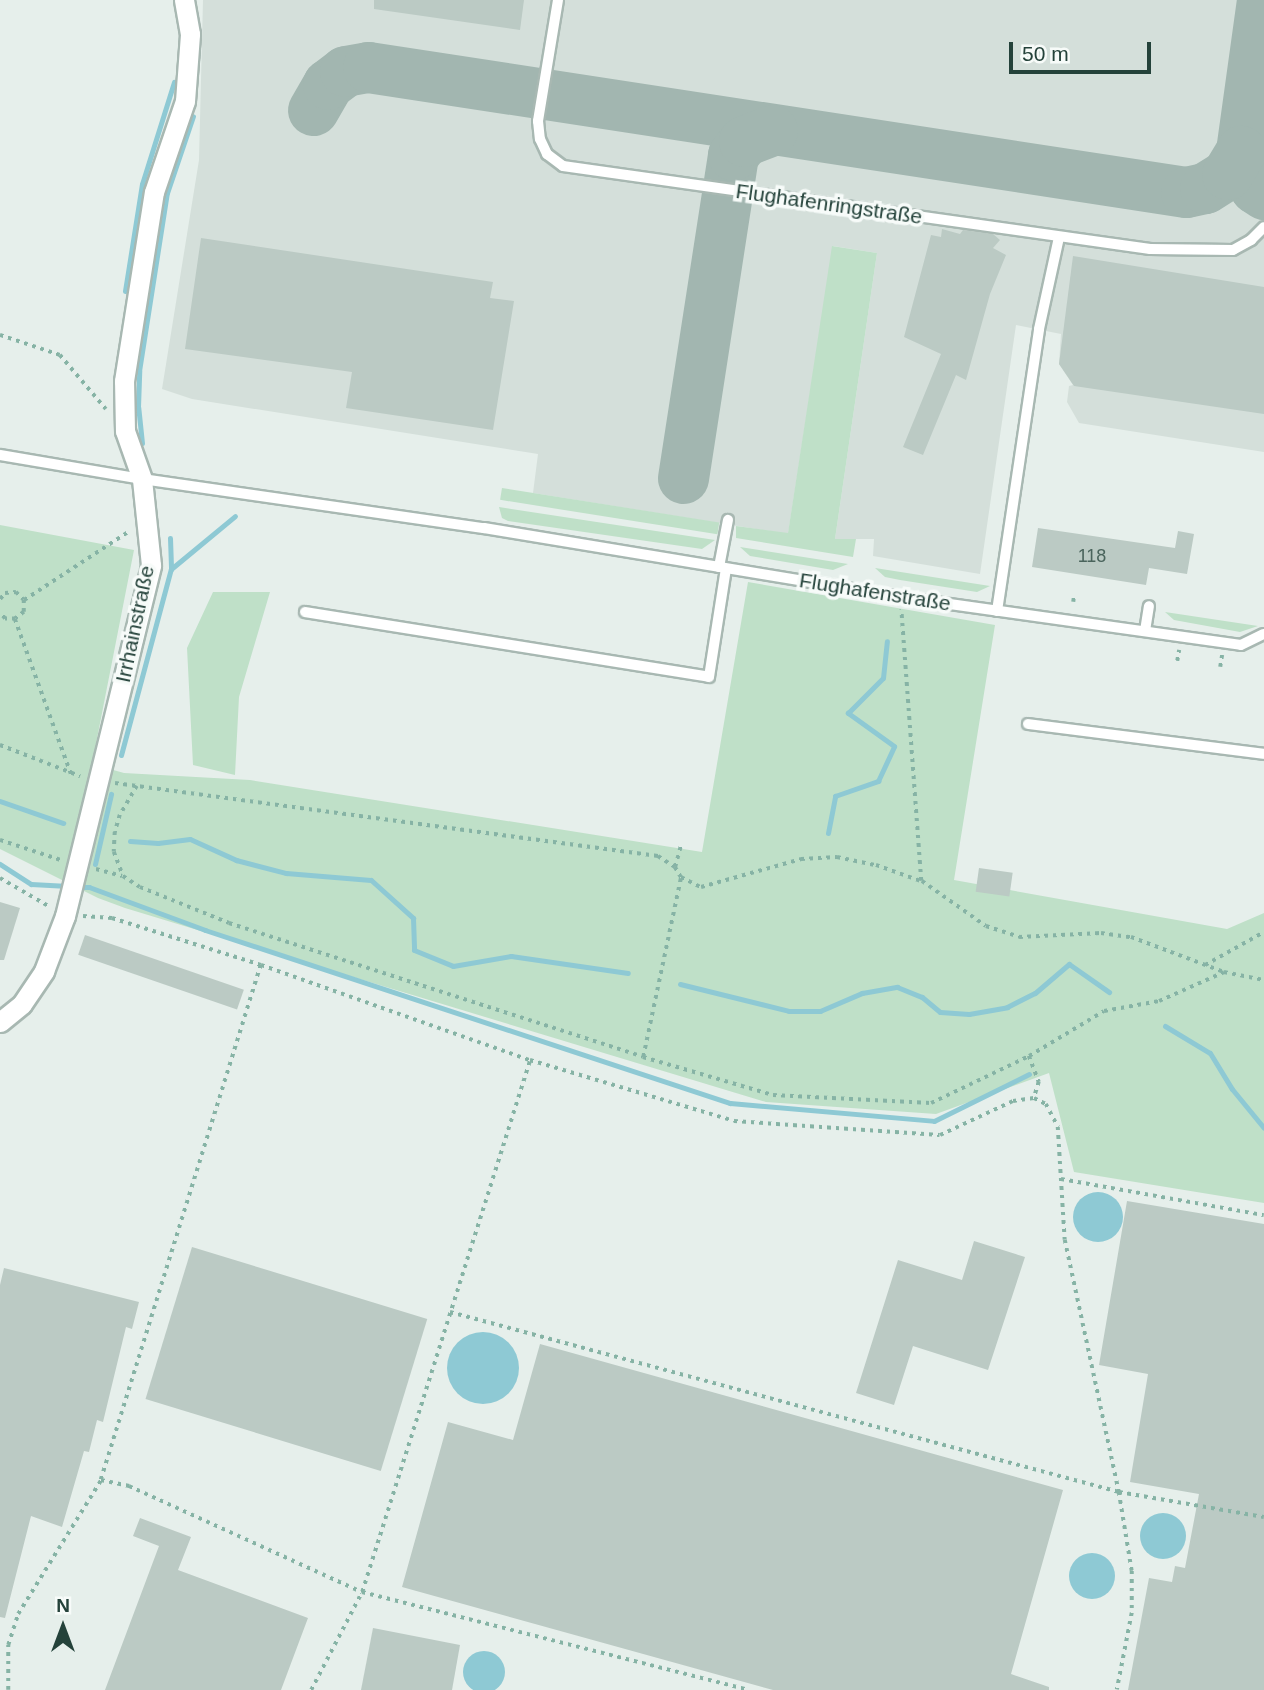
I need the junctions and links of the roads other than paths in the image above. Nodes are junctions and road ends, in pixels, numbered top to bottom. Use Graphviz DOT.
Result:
graph roads {
  1 [pos="184,0"];
  2 [pos="558,0"];
  3 [pos="1264,227"];
  4 [pos="1059,237"];
  5 [pos="0,455"];
  6 [pos="142,479"];
  7 [pos="728,520"];
  8 [pos="722,568"];
  9 [pos="1149,606"];
  10 [pos="997,611"];
  11 [pos="305,612"];
  12 [pos="1145,631"];
  13 [pos="1264,634"];
  14 [pos="1028,724"];
  15 [pos="1264,754"];
  16 [pos="0,1022"];
  1 -- 6 [label="street, Irrhainstraße"];
  2 -- 4 [label="lane, Flughafenringstraße"];
  3 -- 4 [label="lane, Flughafenringstraße"];
  4 -- 10 [label="lane"];
  5 -- 6 [label="lane, Flughafenstraße"];
  6 -- 8 [label="lane, Flughafenstraße"];
  6 -- 16 [label="street, Irrhainstraße"];
  7 -- 8 [label="lane"];
  8 -- 10 [label="lane, Flughafenstraße"];
  8 -- 11 [label="lane"];
  9 -- 12 [label="lane"];
  10 -- 12 [label="lane, Flughafenstraße"];
  12 -- 13 [label="lane, Flughafenstraße"];
  14 -- 15 [label="lane"];
}
